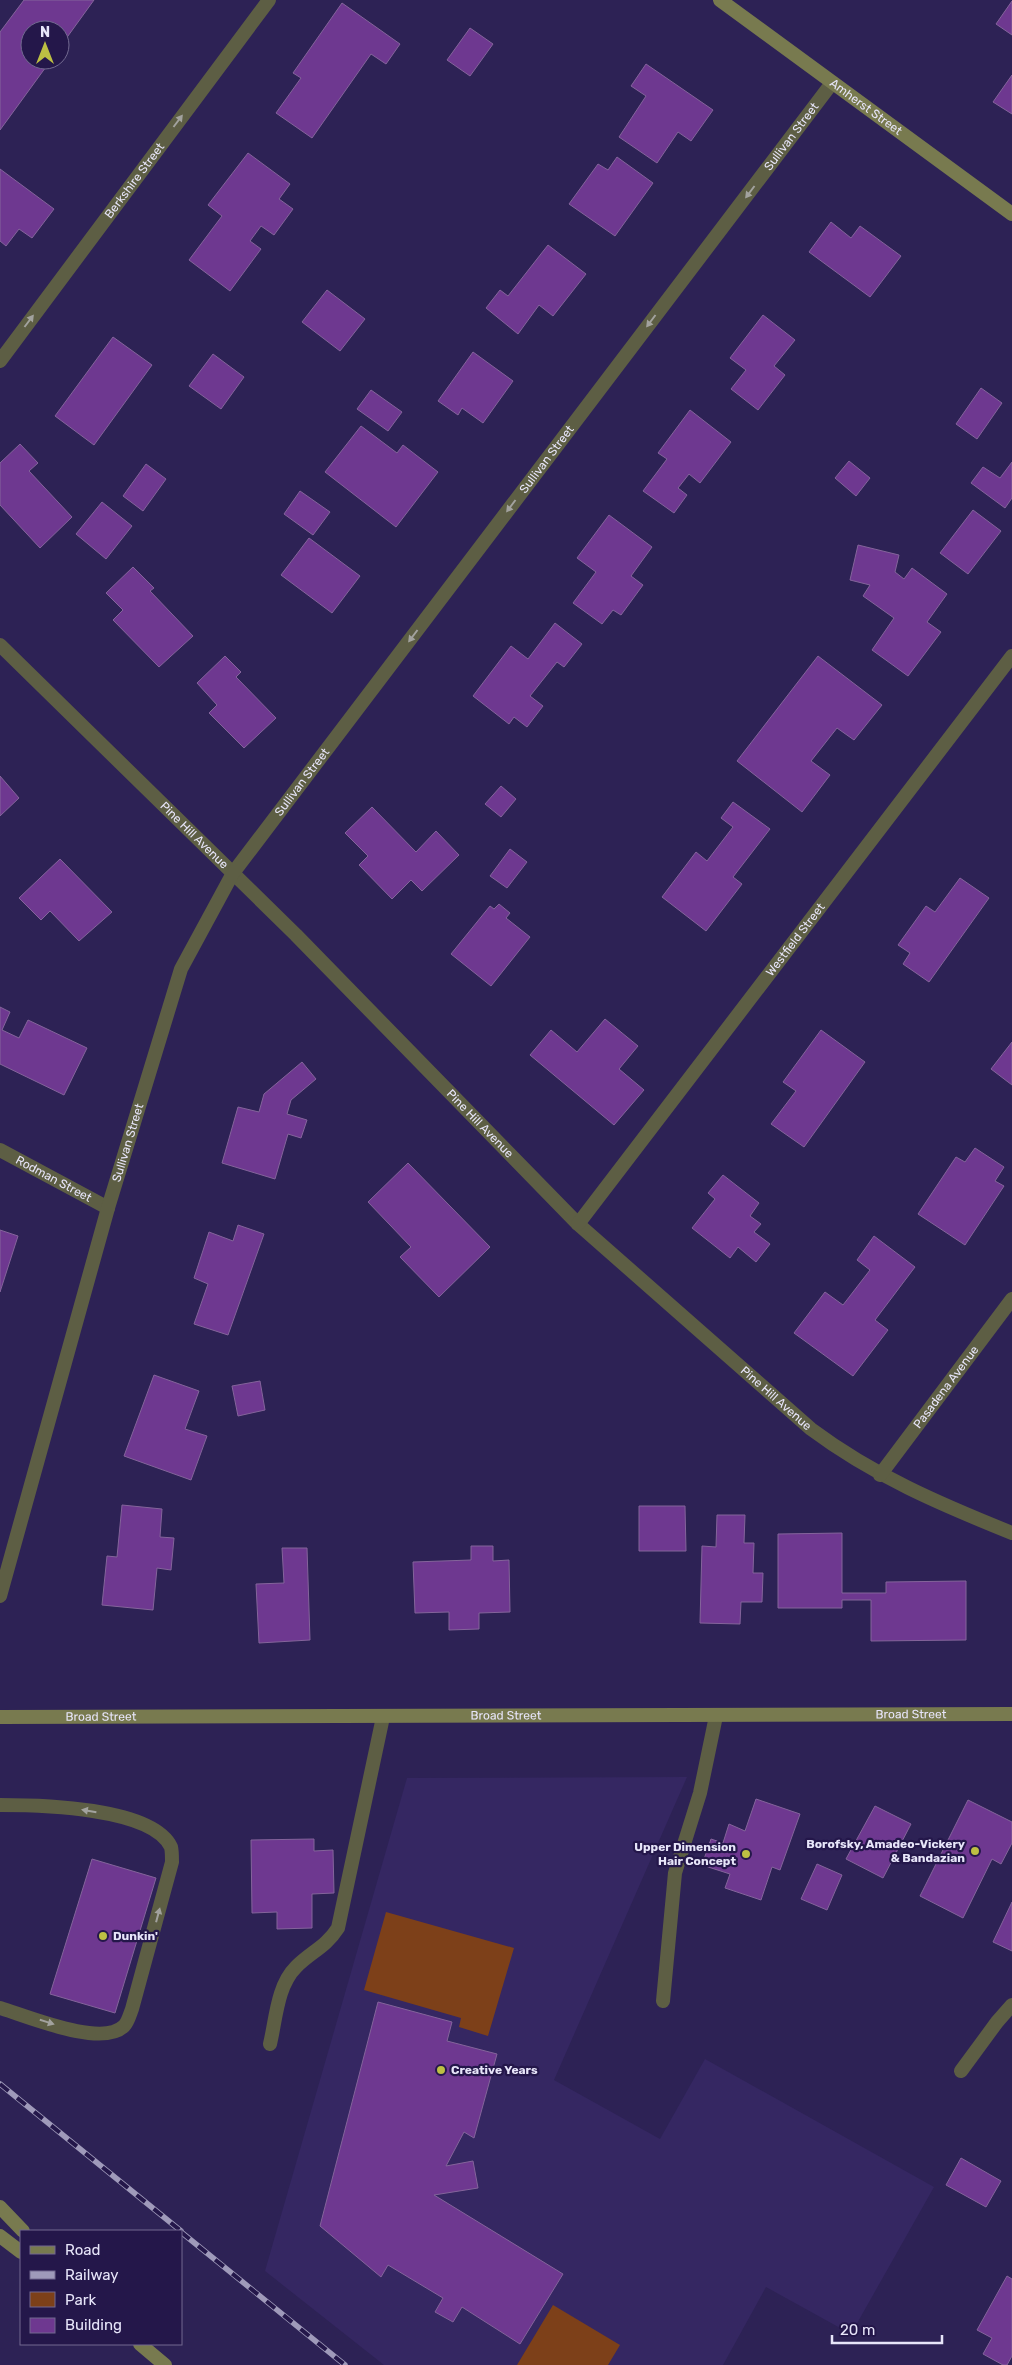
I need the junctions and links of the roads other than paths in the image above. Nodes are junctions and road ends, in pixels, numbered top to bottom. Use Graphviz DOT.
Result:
graph roads {
  1 [pos="269,0"];
  2 [pos="720,0"];
  3 [pos="832,83"];
  4 [pos="1012,214"];
  5 [pos="0,361"];
  6 [pos="0,645"];
  7 [pos="1012,656"];
  8 [pos="233,873"];
  9 [pos="0,1150"];
  10 [pos="108,1208"];
  11 [pos="578,1224"];
  12 [pos="1012,1299"];
  13 [pos="880,1475"];
  14 [pos="1012,1533"];
  15 [pos="0,1596"];
  16 [pos="1012,1714"];
  17 [pos="716,1716"];
  18 [pos="0,1717"];
  19 [pos="383,1717"];
  20 [pos="0,1805"];
  21 [pos="663,2001"];
  22 [pos="1012,2005"];
  23 [pos="0,2008"];
  24 [pos="270,2044"];
  25 [pos="961,2071"];
  26 [pos="0,2207"];
  27 [pos="22,2230"];
  28 [pos="0,2236"];
  29 [pos="20,2251"];
  30 [pos="141,2345"];
  31 [pos="165,2365"];
  5 -- 1 [label="street, Berkshire Street, one-way"];
  2 -- 3 [label="main road, Amherst Street"];
  3 -- 4 [label="main road, Amherst Street"];
  3 -- 8 [label="street, Sullivan Street, one-way"];
  6 -- 8 [label="street, Pine Hill Avenue"];
  7 -- 11 [label="street, Westfield Street"];
  8 -- 10 [label="street, Sullivan Street"];
  8 -- 11 [label="street, Pine Hill Avenue"];
  9 -- 10 [label="street, Rodman Street"];
  10 -- 15 [label="street, Sullivan Street"];
  11 -- 13 [label="street, Pine Hill Avenue"];
  12 -- 13 [label="street, Pasadena Avenue"];
  13 -- 14 [label="street, Pine Hill Avenue"];
  16 -- 17 [label="main road, Broad Street"];
  17 -- 19 [label="main road, Broad Street"];
  17 -- 21 [label="street"];
  18 -- 19 [label="main road, Broad Street"];
  19 -- 24 [label="street"];
  23 -- 20 [label="street, one-way"];
  22 -- 25 [label="street"];
  26 -- 27 [label="main road"];
  28 -- 29 [label="main road"];
  30 -- 31 [label="main road"];
}
